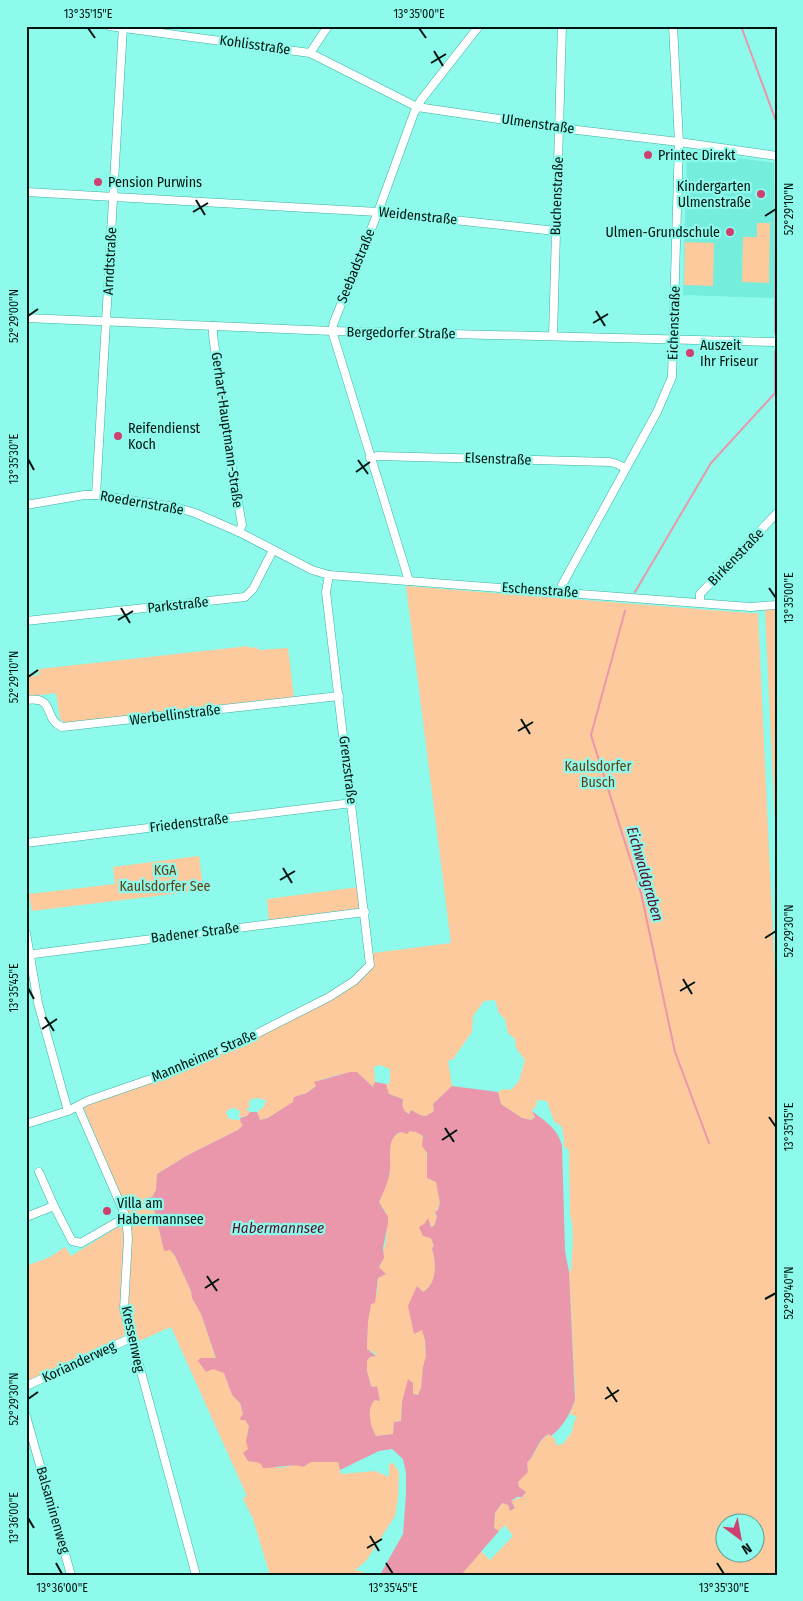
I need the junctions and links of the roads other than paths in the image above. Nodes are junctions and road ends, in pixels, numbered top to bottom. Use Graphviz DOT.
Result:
graph roads {
  1 [pos="109,26"];
  2 [pos="328,26"];
  3 [pos="479,26"];
  4 [pos="562,26"];
  5 [pos="673,26"];
  6 [pos="123,27"];
  7 [pos="310,53"];
  8 [pos="417,107"];
  9 [pos="560,128"];
  10 [pos="679,142"];
  11 [pos="777,156"];
  12 [pos="26,192"];
  13 [pos="114,197"];
  14 [pos="378,212"];
  15 [pos="556,231"];
  16 [pos="26,318"];
  17 [pos="107,321"];
  18 [pos="213,326"];
  19 [pos="332,331"];
  20 [pos="553,336"];
  21 [pos="674,340"];
  22 [pos="777,342"];
  23 [pos="370,458"];
  24 [pos="626,468"];
  25 [pos="96,495"];
  26 [pos="26,505"];
  27 [pos="777,514"];
  28 [pos="239,532"];
  29 [pos="273,550"];
  30 [pos="306,566"];
  31 [pos="329,575"];
  32 [pos="409,581"];
  33 [pos="563,592"];
  34 [pos="700,602"];
  35 [pos="777,605"];
  36 [pos="26,621"];
  37 [pos="339,696"];
  38 [pos="26,700"];
  39 [pos="352,804"];
  40 [pos="26,843"];
  41 [pos="365,912"];
  42 [pos="26,933"];
  43 [pos="28,955"];
  44 [pos="370,965"];
  45 [pos="78,1107"];
  46 [pos="68,1111"];
  47 [pos="26,1124"];
  48 [pos="39,1172"];
  49 [pos="54,1206"];
  50 [pos="26,1217"];
  51 [pos="126,1217"];
  52 [pos="131,1338"];
  53 [pos="26,1386"];
  54 [pos="26,1416"];
  55 [pos="71,1575"];
  56 [pos="196,1575"];
  1 -- 6 [label="street, Kohlisstraße"];
  2 -- 7 [label="street"];
  3 -- 8 [label="street, Seebadstraße"];
  4 -- 9 [label="street, Buchenstraße"];
  5 -- 10 [label="street, Eichenstraße"];
  6 -- 7 [label="street, Kohlisstraße"];
  6 -- 13 [label="street, Arndtstraße"];
  7 -- 8 [label="street, Ulmenstraße"];
  8 -- 9 [label="street, Ulmenstraße"];
  8 -- 14 [label="street, Seebadstraße"];
  9 -- 10 [label="street, Ulmenstraße"];
  9 -- 15 [label="street, Buchenstraße"];
  10 -- 11 [label="street, Ulmenstraße"];
  10 -- 21 [label="street, Eichenstraße"];
  12 -- 13 [label="street, Weidenstraße"];
  13 -- 14 [label="street, Weidenstraße"];
  13 -- 17 [label="street, Arndtstraße"];
  14 -- 15 [label="street, Weidenstraße"];
  14 -- 19 [label="street, Seebadstraße"];
  15 -- 20 [label="street, Buchenstraße"];
  16 -- 17 [label="street, Bergedorfer Straße"];
  17 -- 18 [label="street, Bergedorfer Straße"];
  17 -- 25 [label="street, Arndtstraße"];
  18 -- 19 [label="street, Bergedorfer Straße"];
  18 -- 28 [label="street, Gerhart-Hauptmann-Straße"];
  19 -- 20 [label="street, Bergedorfer Straße"];
  19 -- 23 [label="street"];
  20 -- 21 [label="street, Bergedorfer Straße"];
  21 -- 22 [label="street, Bergedorfer Straße"];
  21 -- 24 [label="street, Eichenstraße"];
  23 -- 24 [label="street, Elsenstraße"];
  23 -- 32 [label="street"];
  24 -- 33 [label="street, Eichenstraße"];
  25 -- 26 [label="street, Roedernstraße"];
  25 -- 28 [label="street, Roedernstraße"];
  27 -- 34 [label="street, Birkenstraße"];
  28 -- 29 [label="street, Roedernstraße"];
  29 -- 30 [label="street, Roedernstraße"];
  29 -- 36 [label="street, Parkstraße"];
  30 -- 31 [label="street, Eschenstraße"];
  31 -- 32 [label="street, Eschenstraße"];
  31 -- 37 [label="street, Grenzstraße"];
  32 -- 33 [label="street, Eschenstraße"];
  33 -- 34 [label="street, Eschenstraße"];
  34 -- 35 [label="street, Eschenstraße"];
  37 -- 38 [label="street, Werbellinstraße"];
  37 -- 39 [label="street, Grenzstraße"];
  39 -- 40 [label="street, Friedenstraße"];
  39 -- 41 [label="street, Grenzstraße"];
  41 -- 43 [label="street, Badener Straße"];
  41 -- 44 [label="street, Grenzstraße"];
  42 -- 43 [label="street"];
  43 -- 46 [label="street"];
  44 -- 45 [label="street, Mannheimer Straße"];
  45 -- 46 [label="street, Mannheimer Straße"];
  45 -- 51 [label="street, Kressenweg"];
  46 -- 47 [label="street, Mannheimer Straße"];
  48 -- 49 [label="street"];
  49 -- 50 [label="street"];
  49 -- 51 [label="street"];
  51 -- 52 [label="street, Kressenweg"];
  52 -- 53 [label="street, Korianderweg"];
  52 -- 56 [label="street, Kressenweg"];
  54 -- 55 [label="street, Balsaminenweg"];
}
